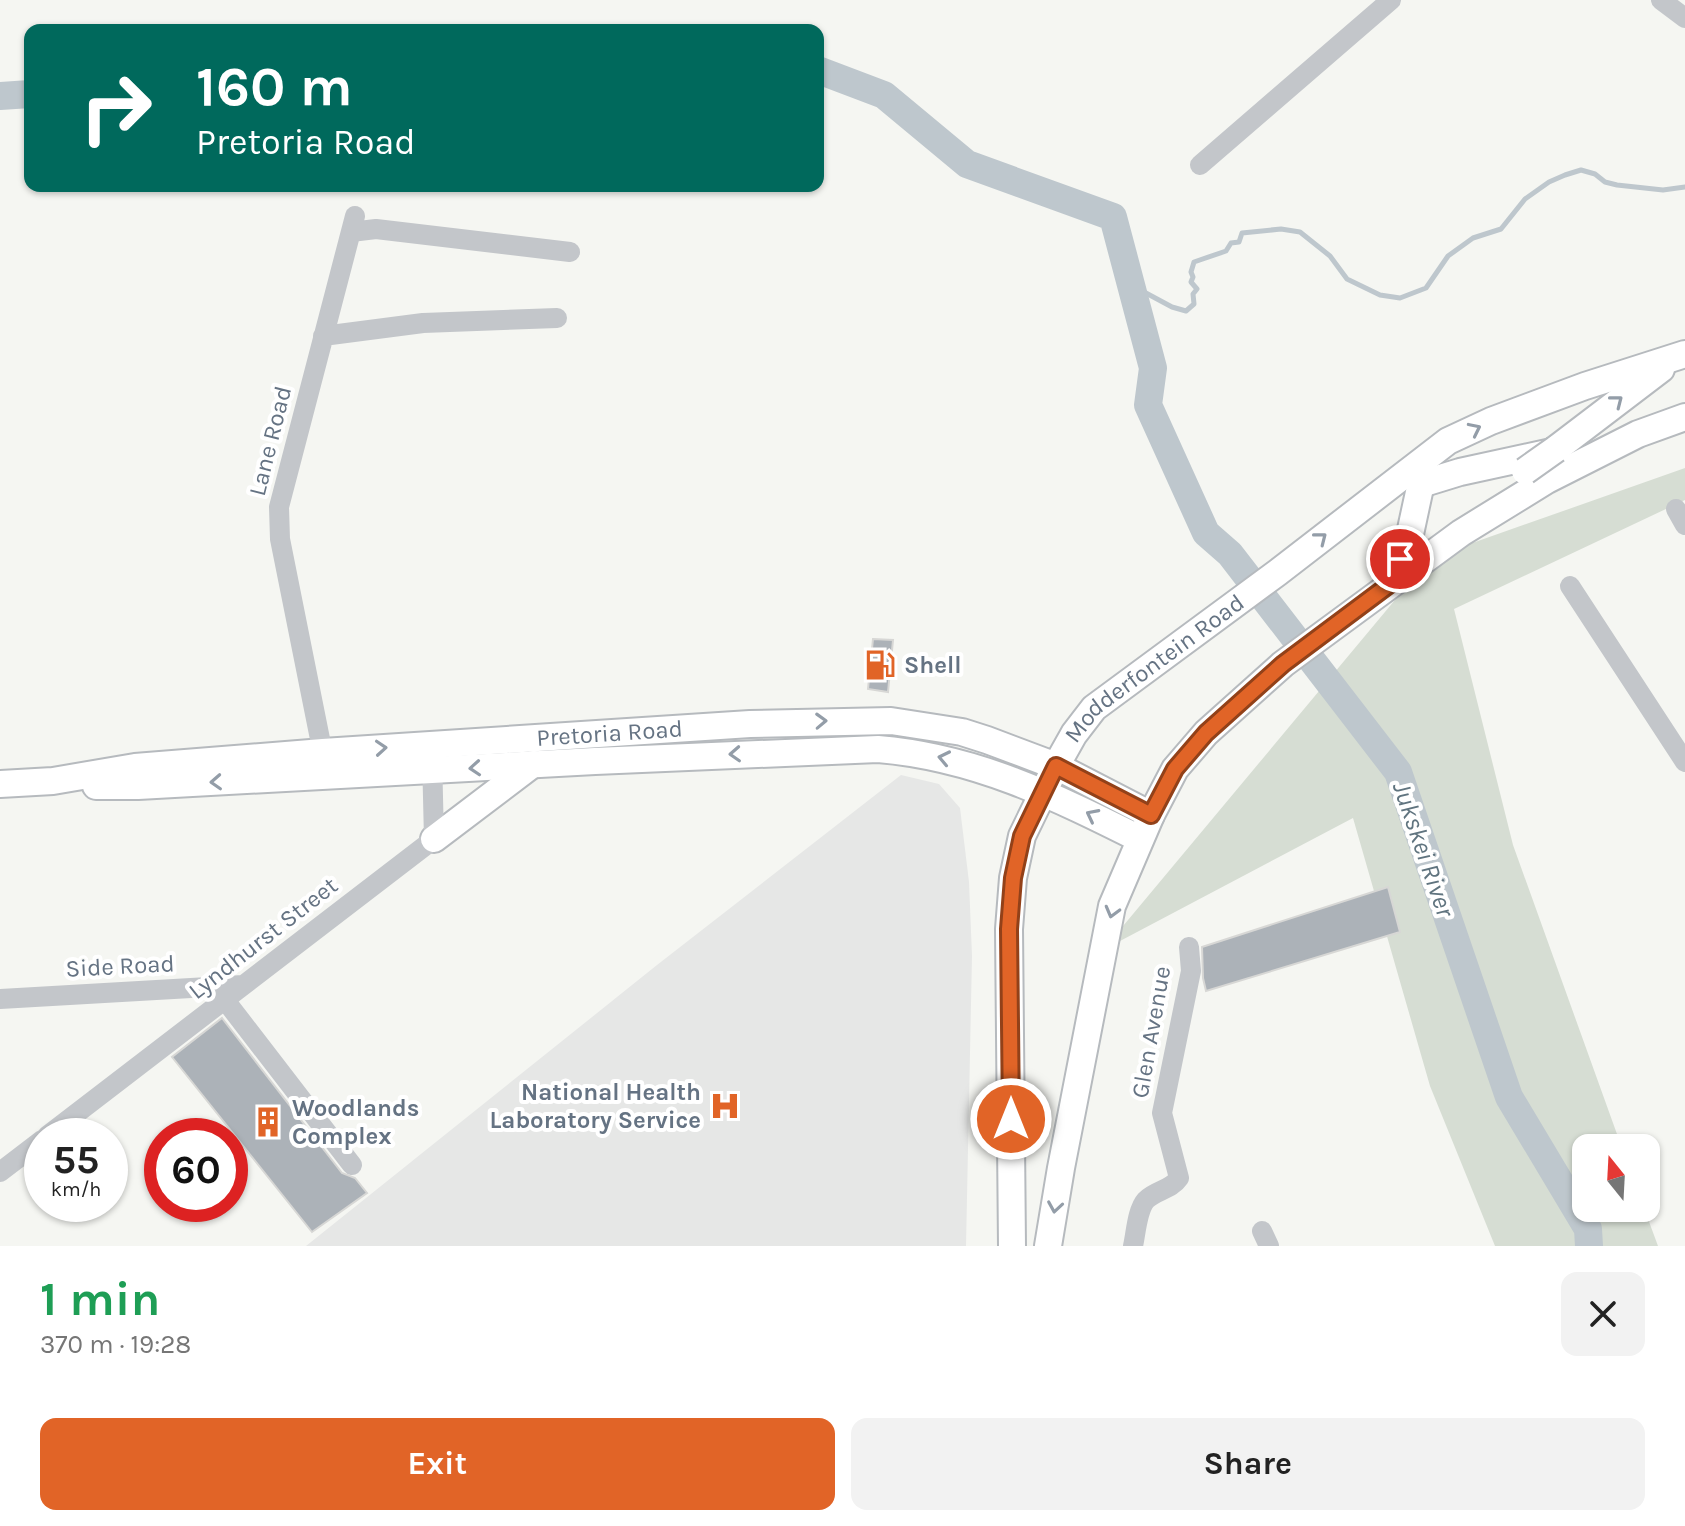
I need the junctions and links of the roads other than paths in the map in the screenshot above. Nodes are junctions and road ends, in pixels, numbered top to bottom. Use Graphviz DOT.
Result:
graph roads {
  1 [pos="1391,0"];
  2 [pos="1661,0"];
  3 [pos="1685,18"];
  4 [pos="1200,165"];
  5 [pos="570,252"];
  6 [pos="557,318"];
  7 [pos="323,336"];
  8 [pos="1683,355"];
  9 [pos="1685,417"];
  10 [pos="1638,434"];
  11 [pos="1424,472"];
  12 [pos="1461,533"];
  13 [pos="1390,584"];
  14 [pos="1570,586"];
  15 [pos="594,734"];
  16 [pos="431,744"];
  17 [pos="595,761"];
  18 [pos="1685,762"];
  19 [pos="325,764"];
  20 [pos="533,764"];
  21 [pos="1056,766"];
  22 [pos="433,771"];
  23 [pos="1000,776"];
  24 [pos="0,784"];
  25 [pos="1044,791"];
  26 [pos="1151,815"];
  27 [pos="1022,836"];
  28 [pos="434,839"];
  29 [pos="1140,839"];
  30 [pos="1189,947"];
  31 [pos="243,985"];
  32 [pos="0,999"];
  33 [pos="225,1000"];
  34 [pos="71,1118"];
  35 [pos="24,1154"];
  36 [pos="352,1165"];
  37 [pos="0,1172"];
  38 [pos="1012,1246"];
  39 [pos="1048,1246"];
  40 [pos="1133,1246"];
  1 -- 4 [label="street"];
  2 -- 3 [label="street"];
  5 -- 7 [label="street, Lane Road"];
  6 -- 7 [label="street"];
  7 -- 19 [label="street, Lane Road"];
  11 -- 8 [label="main road, Modderfontein Road, one-way"];
  12 -- 8 [label="main road, one-way, bridge"];
  9 -- 10 [label="main road"];
  10 -- 11 [label="main road"];
  10 -- 12 [label="main road"];
  11 -- 13 [label="main road"];
  21 -- 11 [label="main road, Modderfontein Road, one-way"];
  12 -- 13 [label="main road"];
  13 -- 26 [label="main road"];
  14 -- 18 [label="street"];
  15 -- 16 [label="main road, Pretoria Road"];
  15 -- 17 [label="main road"];
  15 -- 21 [label="main road, Pretoria Road, one-way"];
  19 -- 16 [label="main road, Pretoria Road, one-way"];
  16 -- 22 [label="street"];
  17 -- 20 [label="main road, Pretoria Road"];
  23 -- 17 [label="main road, Pretoria Road, one-way"];
  19 -- 22 [label="main road, Pretoria Road"];
  19 -- 24 [label="main road, Pretoria Road"];
  20 -- 22 [label="main road, Pretoria Road, one-way"];
  20 -- 28 [label="main road"];
  21 -- 25 [label="main road, Modderfontein Road"];
  21 -- 26 [label="main road, Pretoria Road"];
  22 -- 28 [label="street"];
  23 -- 25 [label="main road, Pretoria Road"];
  23 -- 27 [label="main road"];
  25 -- 27 [label="main road, Modderfontein Road"];
  29 -- 25 [label="main road, Pretoria Road, one-way"];
  26 -- 29 [label="main road"];
  27 -- 38 [label="main road, Modderfontein Road"];
  28 -- 31 [label="street, Lyndhurst Street"];
  29 -- 39 [label="main road, one-way"];
  30 -- 40 [label="street, Glen Avenue"];
  31 -- 32 [label="street, Side Road"];
  31 -- 33 [label="street, Lyndhurst Street"];
  33 -- 34 [label="street, Lyndhurst Street"];
  33 -- 36 [label="street"];
  35 -- 37 [label="street"];
}
